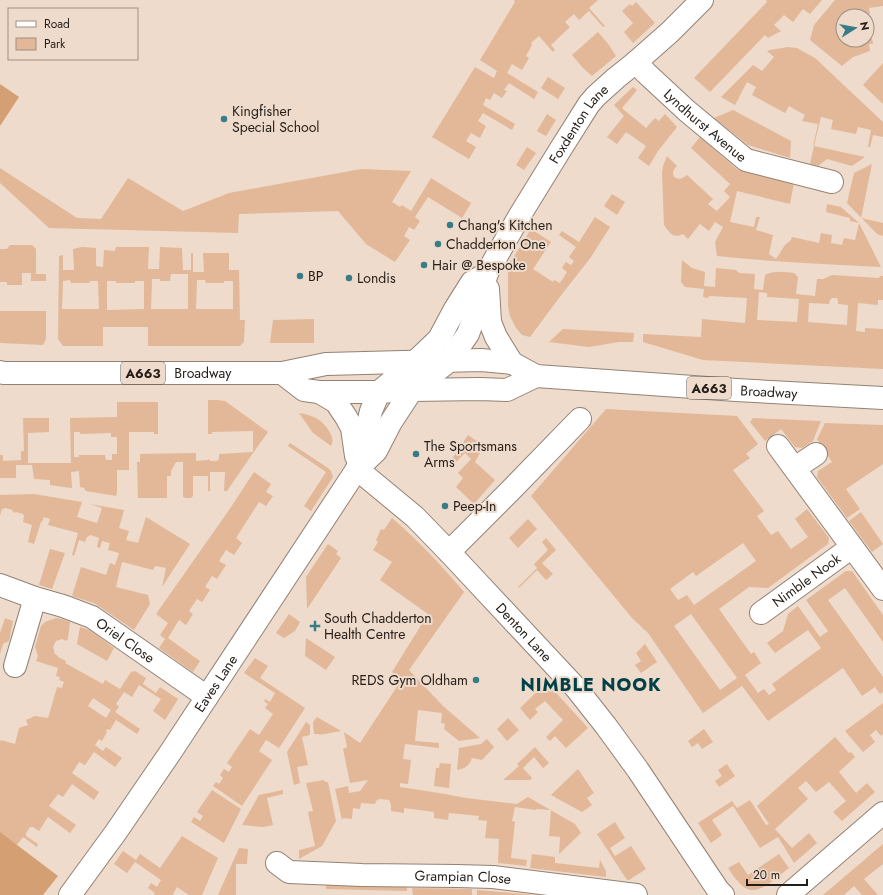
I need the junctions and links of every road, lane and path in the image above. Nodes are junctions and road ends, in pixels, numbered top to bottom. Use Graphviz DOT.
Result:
graph roads {
  1 [pos="702,0"];
  2 [pos="636,62"];
  3 [pos="832,182"];
  4 [pos="487,273"];
  5 [pos="416,361"];
  6 [pos="449,361"];
  7 [pos="512,363"];
  8 [pos="1,373"];
  9 [pos="282,373"];
  10 [pos="536,376"];
  11 [pos="412,390"];
  12 [pos="319,392"];
  13 [pos="379,392"];
  14 [pos="883,398"];
  15 [pos="580,419"];
  16 [pos="778,446"];
  17 [pos="816,454"];
  18 [pos="795,468"];
  19 [pos="357,469"];
  20 [pos="852,546"];
  21 [pos="449,552"];
  22 [pos="0,585"];
  23 [pos="883,589"];
  24 [pos="35,598"];
  25 [pos="761,614"];
  26 [pos="15,666"];
  27 [pos="207,697"];
  28 [pos="883,813"];
  29 [pos="282,873"];
  30 [pos="717,893"];
  31 [pos="70,895"];
  32 [pos="636,895"];
  33 [pos="788,895"];
  1 -- 2 [label="main road, Foxdenton Lane"];
  2 -- 3 [label="main road, Lyndhurst Avenue"];
  2 -- 4 [label="main road, Foxdenton Lane"];
  4 -- 5 [label="main road, Foxdenton Lane"];
  4 -- 6 [label="main road, Foxdenton Lane"];
  4 -- 7 [label="main road"];
  5 -- 6 [label="main road, Broadway / A663"];
  5 -- 9 [label="main road, Broadway / A663"];
  5 -- 13 [label="main road, Foxdenton Lane"];
  6 -- 7 [label="main road, Broadway / A663"];
  6 -- 11 [label="main road, Foxdenton Lane"];
  7 -- 10 [label="main road, Broadway / A663"];
  8 -- 9 [label="main road, Broadway / A663"];
  9 -- 12 [label="main road, Broadway / A663"];
  10 -- 11 [label="main road, Broadway / A663"];
  10 -- 14 [label="main road, Broadway / A663"];
  11 -- 13 [label="main road, Broadway / A663"];
  11 -- 19 [label="main road, Eaves Lane"];
  12 -- 13 [label="main road, Broadway / A663"];
  12 -- 19 [label="main road"];
  13 -- 19 [label="main road, Eaves Lane"];
  15 -- 21 [label="main road"];
  16 -- 18 [label="main road, Nimble Nook"];
  17 -- 18 [label="main road"];
  18 -- 20 [label="main road, Nimble Nook"];
  19 -- 21 [label="main road, Denton Lane"];
  19 -- 27 [label="main road, Eaves Lane"];
  20 -- 23 [label="main road, Nimble Nook"];
  20 -- 25 [label="main road, Nimble Nook"];
  21 -- 30 [label="main road, Denton Lane"];
  22 -- 24 [label="main road, Oriel Close"];
  24 -- 26 [label="main road"];
  24 -- 27 [label="main road, Oriel Close"];
  27 -- 31 [label="main road, Eaves Lane"];
  28 -- 33 [label="main road"];
  29 -- 32 [label="main road, Grampian Close"];
}
